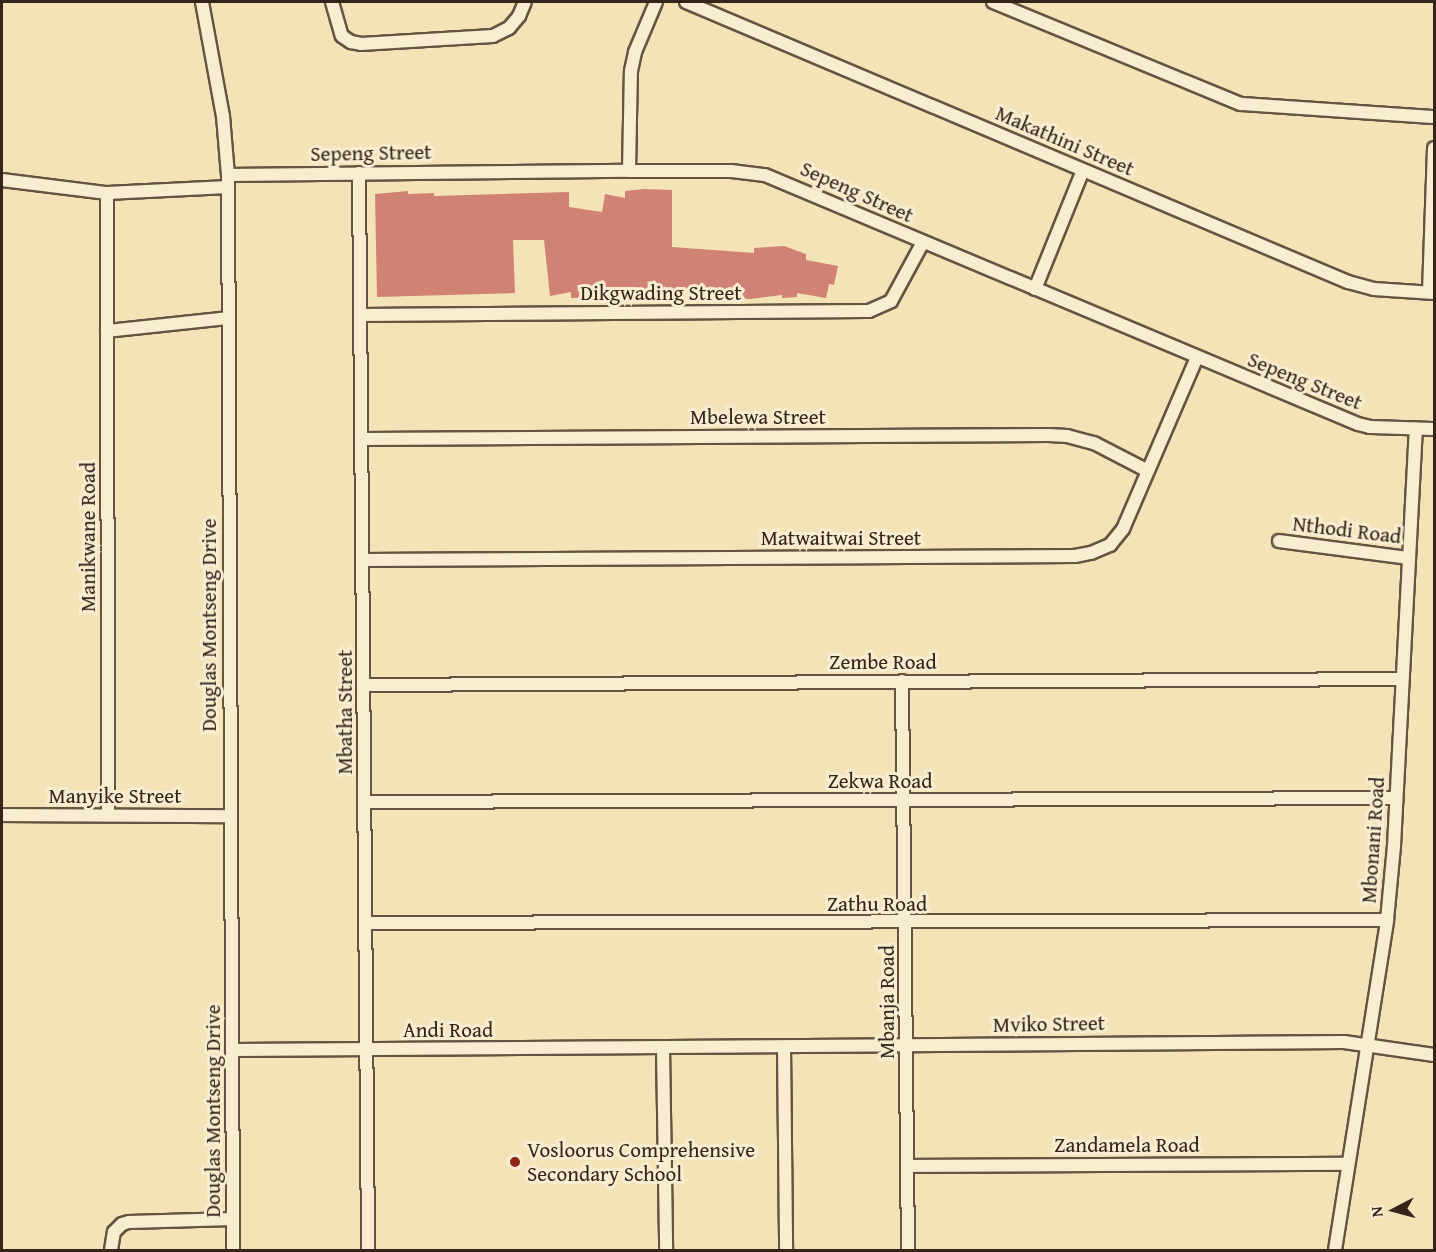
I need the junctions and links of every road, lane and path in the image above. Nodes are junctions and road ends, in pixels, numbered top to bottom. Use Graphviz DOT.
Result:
graph roads {
  1 [pos="202,2"];
  2 [pos="332,2"];
  3 [pos="525,2"];
  4 [pos="656,2"];
  5 [pos="686,2"];
  6 [pos="993,2"];
  7 [pos="1434,117"];
  8 [pos="1434,147"];
  9 [pos="1083,170"];
  10 [pos="629,171"];
  11 [pos="359,172"];
  12 [pos="2,180"];
  13 [pos="228,181"];
  14 [pos="107,193"];
  15 [pos="923,242"];
  16 [pos="1035,289"];
  17 [pos="1432,292"];
  18 [pos="361,315"];
  19 [pos="228,318"];
  20 [pos="107,331"];
  21 [pos="1197,357"];
  22 [pos="1416,429"];
  23 [pos="1434,429"];
  24 [pos="363,439"];
  25 [pos="1146,470"];
  26 [pos="1279,541"];
  27 [pos="1409,558"];
  28 [pos="363,560"];
  29 [pos="1402,679"];
  30 [pos="902,681"];
  31 [pos="365,685"];
  32 [pos="1396,798"];
  33 [pos="904,800"];
  34 [pos="365,802"];
  35 [pos="108,814"];
  36 [pos="2,815"];
  37 [pos="229,816"];
  38 [pos="1387,920"];
  39 [pos="366,923"];
  40 [pos="906,923"];
  41 [pos="1368,1044"];
  42 [pos="906,1045"];
  43 [pos="784,1047"];
  44 [pos="663,1048"];
  45 [pos="233,1050"];
  46 [pos="367,1050"];
  47 [pos="1434,1055"];
  48 [pos="1347,1164"];
  49 [pos="908,1166"];
  50 [pos="233,1219"];
  51 [pos="111,1251"];
  52 [pos="233,1251"];
  53 [pos="368,1251"];
  54 [pos="666,1251"];
  55 [pos="786,1251"];
  56 [pos="908,1251"];
  57 [pos="1335,1251"];
  1 -- 13 [label="street, Douglas Montseng Drive"];
  2 -- 3 [label="street"];
  4 -- 10 [label="street"];
  5 -- 9 [label="street, Makathini Street"];
  6 -- 7 [label="street"];
  8 -- 17 [label="street"];
  9 -- 16 [label="street"];
  9 -- 17 [label="street, Makathini Street"];
  10 -- 11 [label="street, Sepeng Street"];
  10 -- 15 [label="street, Sepeng Street"];
  11 -- 13 [label="street, Sepeng Street"];
  11 -- 18 [label="street, Mbatha Street"];
  12 -- 14 [label="street, Sepeng Street"];
  13 -- 14 [label="street, Sepeng Street"];
  13 -- 19 [label="street, Douglas Montseng Drive"];
  14 -- 20 [label="street, Manikwane Road"];
  15 -- 16 [label="street, Sepeng Street"];
  15 -- 18 [label="street, Dikgwading Street"];
  16 -- 21 [label="street, Sepeng Street"];
  18 -- 24 [label="street, Mbatha Street"];
  19 -- 20 [label="street"];
  19 -- 37 [label="street, Douglas Montseng Drive"];
  20 -- 35 [label="street, Manikwane Road"];
  21 -- 22 [label="street, Sepeng Street"];
  21 -- 25 [label="street, Matwaitwai Street"];
  22 -- 23 [label="street, Sepeng Street"];
  22 -- 27 [label="street, Mbonani Road"];
  24 -- 25 [label="street, Mbelewa Street"];
  24 -- 28 [label="street, Mbatha Street"];
  25 -- 28 [label="street, Matwaitwai Street"];
  26 -- 27 [label="street, Nthodi Road"];
  27 -- 29 [label="street, Mbonani Road"];
  28 -- 31 [label="street, Mbatha Street"];
  29 -- 30 [label="street, Zembe Road"];
  29 -- 32 [label="street, Mbonani Road"];
  30 -- 31 [label="street, Zembe Road"];
  30 -- 33 [label="street, Mbanja Road"];
  31 -- 34 [label="street, Mbatha Street"];
  32 -- 33 [label="street, Zekwa Road"];
  32 -- 38 [label="street, Mbonani Road"];
  33 -- 34 [label="street, Zekwa Road"];
  33 -- 40 [label="street, Mbanja Road"];
  34 -- 39 [label="street, Mbatha Street"];
  35 -- 36 [label="street, Manyike Street"];
  35 -- 37 [label="street, Manyike Street"];
  37 -- 45 [label="street, Douglas Montseng Drive"];
  38 -- 40 [label="street, Zathu Road"];
  38 -- 41 [label="street, Mbonani Road"];
  39 -- 40 [label="street, Zathu Road"];
  39 -- 46 [label="street, Mbatha Street"];
  40 -- 42 [label="street, Mbanja Road"];
  41 -- 42 [label="street, Mviko Street"];
  41 -- 47 [label="street, Mviko Street"];
  41 -- 48 [label="street, Mbonani Road"];
  42 -- 43 [label="street, Mviko Street"];
  42 -- 49 [label="street, Mbanja Road"];
  43 -- 44 [label="street, Mviko Street"];
  43 -- 55 [label="street"];
  44 -- 46 [label="street, Andi Road"];
  44 -- 54 [label="street"];
  45 -- 46 [label="street, Andi Road"];
  45 -- 50 [label="street, Douglas Montseng Drive"];
  46 -- 53 [label="street, Mbatha Street"];
  48 -- 49 [label="street, Zandamela Road"];
  48 -- 57 [label="street, Mbonani Road"];
  49 -- 56 [label="street, Mbanja Road"];
  50 -- 51 [label="street"];
  50 -- 52 [label="street, Douglas Montseng Drive"];
}
